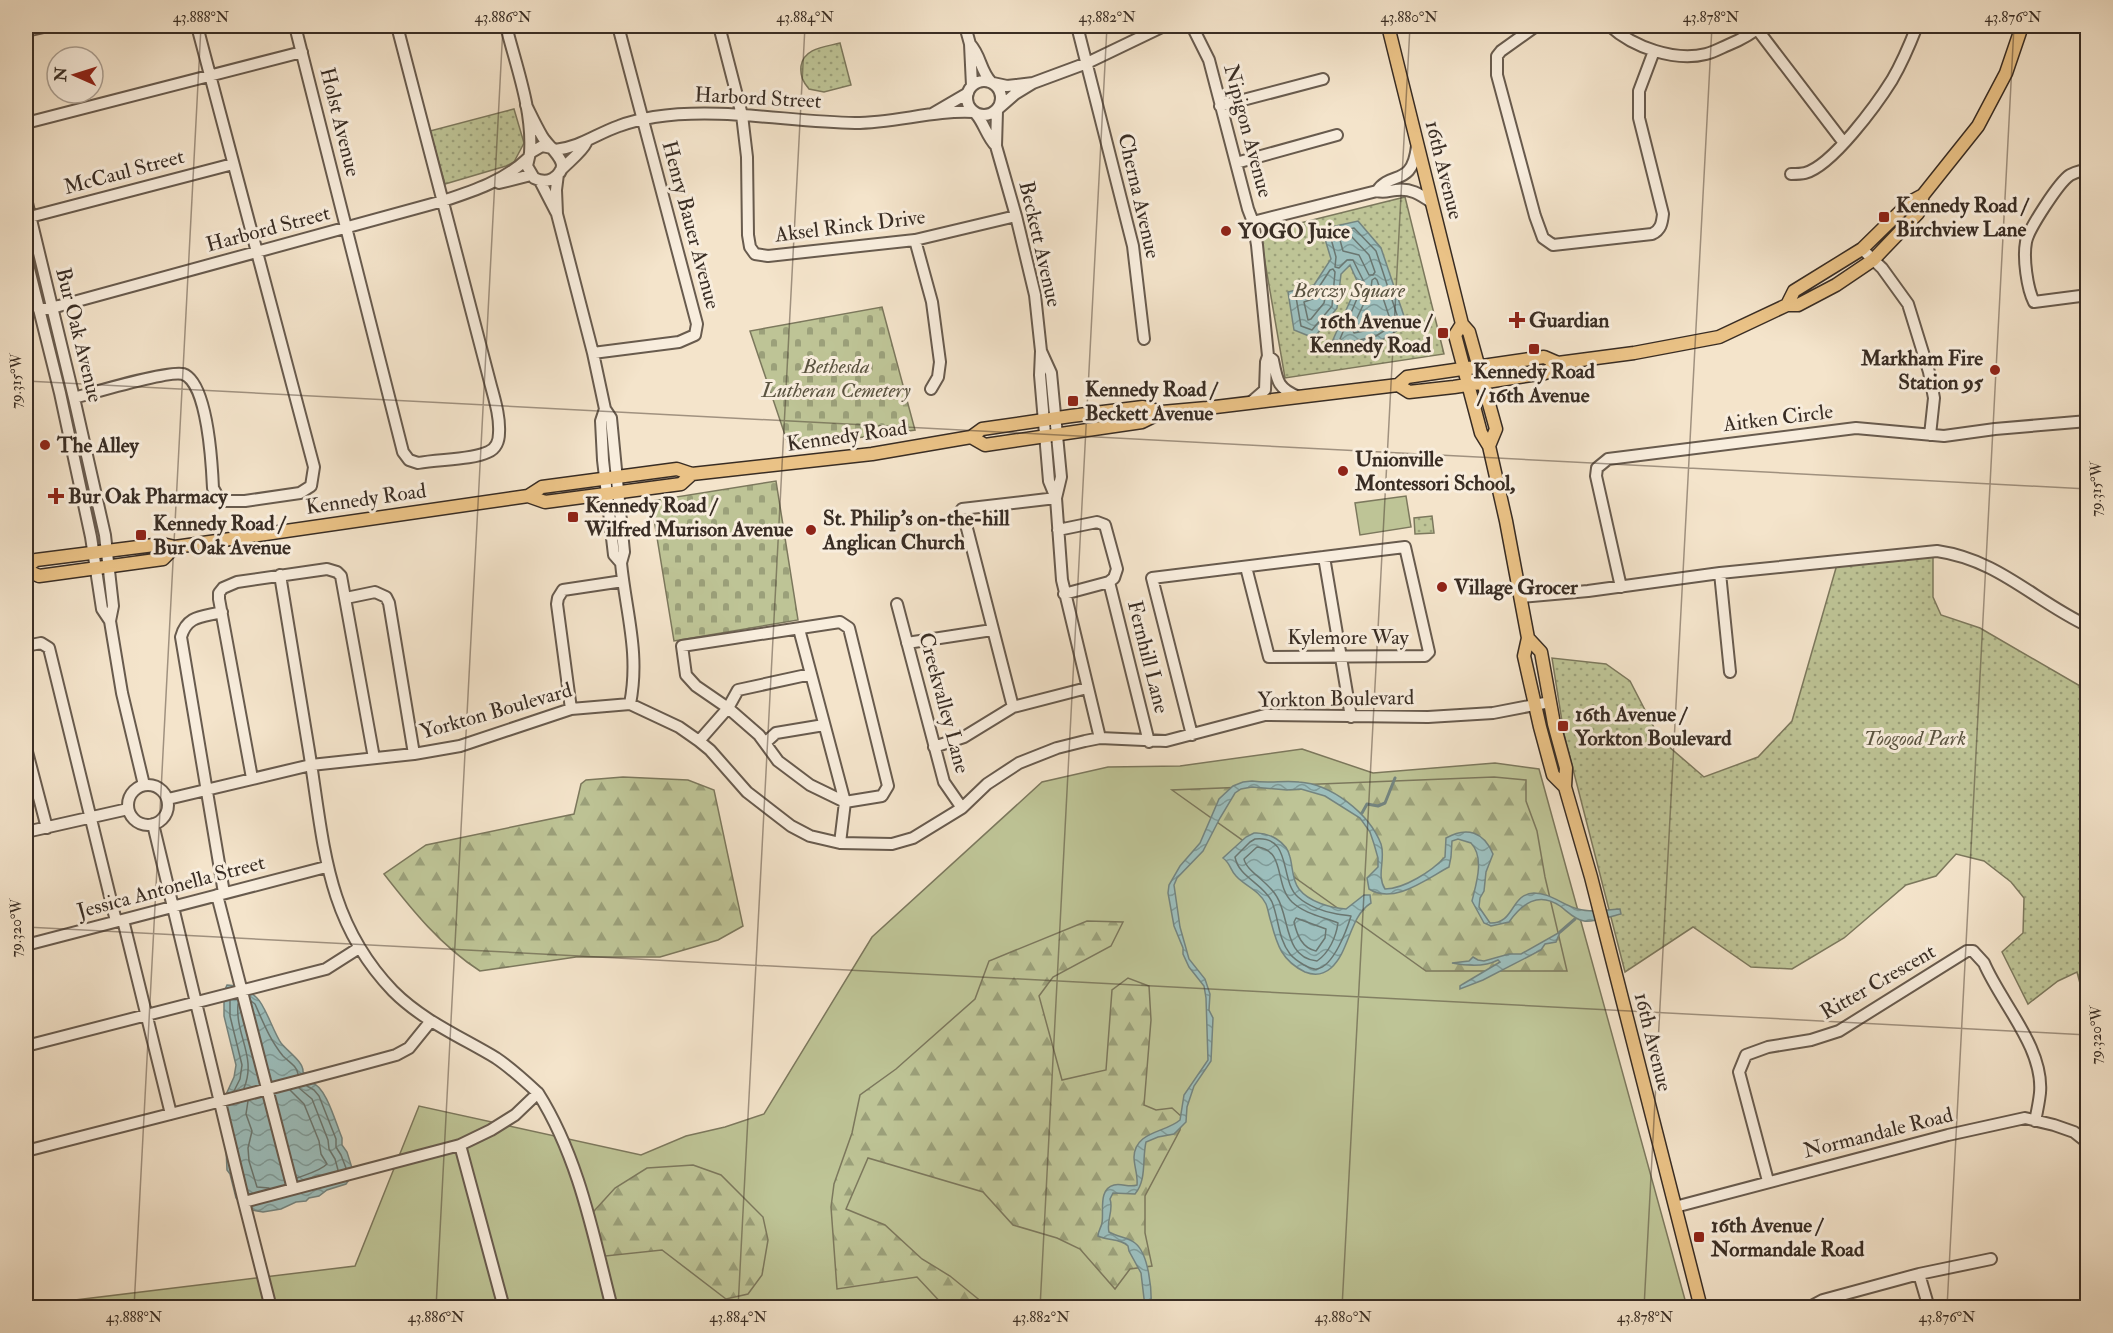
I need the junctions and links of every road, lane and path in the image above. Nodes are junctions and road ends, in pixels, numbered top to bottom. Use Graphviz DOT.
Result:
graph roads {
  1 [pos="48,26"];
  2 [pos="197,26"];
  3 [pos="295,26"];
  4 [pos="397,26"];
  5 [pos="506,26"];
  6 [pos="618,26"];
  7 [pos="719,26"];
  8 [pos="965,26"];
  9 [pos="1077,26"];
  10 [pos="1164,26"];
  11 [pos="1192,26"];
  12 [pos="1388,26"];
  13 [pos="1536,26"];
  14 [pos="1610,26"];
  15 [pos="1917,26"];
  16 [pos="1758,27"];
  17 [pos="2022,27"];
  18 [pos="26,31"];
  19 [pos="970,44"];
  20 [pos="1654,51"];
  21 [pos="302,52"];
  22 [pos="1087,63"];
  23 [pos="209,75"];
  24 [pos="1323,79"];
  25 [pos="992,83"];
  26 [pos="1033,83"];
  27 [pos="970,90"];
  28 [pos="526,105"];
  29 [pos="1220,106"];
  30 [pos="998,109"];
  31 [pos="974,112"];
  32 [pos="932,114"];
  33 [pos="742,115"];
  34 [pos="642,120"];
  35 [pos="26,123"];
  36 [pos="1337,135"];
  37 [pos="586,143"];
  38 [pos="1844,143"];
  39 [pos="1417,144"];
  40 [pos="996,146"];
  41 [pos="553,149"];
  42 [pos="528,156"];
  43 [pos="1236,163"];
  44 [pos="233,164"];
  45 [pos="2088,170"];
  46 [pos="558,173"];
  47 [pos="1791,174"];
  48 [pos="536,178"];
  49 [pos="493,183"];
  50 [pos="1377,191"];
  51 [pos="1923,195"];
  52 [pos="26,199"];
  53 [pos="443,201"];
  54 [pos="1431,202"];
  55 [pos="557,214"];
  56 [pos="1016,216"];
  57 [pos="28,218"];
  58 [pos="1253,222"];
  59 [pos="346,229"];
  60 [pos="915,240"];
  61 [pos="1862,249"];
  62 [pos="256,252"];
  63 [pos="26,257"];
  64 [pos="1874,260"];
  65 [pos="2088,295"];
  66 [pos="1787,305"];
  67 [pos="52,308"];
  68 [pos="39,310"];
  69 [pos="1462,324"];
  70 [pos="1144,339"];
  71 [pos="593,353"];
  72 [pos="1268,356"];
  73 [pos="1558,363"];
  74 [pos="1477,366"];
  75 [pos="1464,368"];
  76 [pos="1482,383"];
  77 [pos="1398,385"];
  78 [pos="1468,385"];
  79 [pos="931,389"];
  80 [pos="1299,397"];
  81 [pos="74,398"];
  82 [pos="1250,403"];
  83 [pos="1162,412"];
  84 [pos="1050,418"];
  85 [pos="2088,421"];
  86 [pos="1051,435"];
  87 [pos="1930,435"];
  88 [pos="971,437"];
  89 [pos="1490,446"];
  90 [pos="692,474"];
  91 [pos="611,478"];
  92 [pos="613,493"];
  93 [pos="528,496"];
  94 [pos="1056,498"];
  95 [pos="1058,530"];
  96 [pos="175,548"];
  97 [pos="108,551"];
  98 [pos="94,553"];
  99 [pos="1324,557"];
  100 [pos="109,566"];
  101 [pos="1246,567"];
  102 [pos="26,568"];
  103 [pos="96,568"];
  104 [pos="1720,573"];
  105 [pos="280,576"];
  106 [pos="623,581"];
  107 [pos="1109,582"];
  108 [pos="1621,587"];
  109 [pos="1064,594"];
  110 [pos="1521,597"];
  111 [pos="346,598"];
  112 [pos="897,604"];
  113 [pos="222,612"];
  114 [pos="110,621"];
  115 [pos="2088,626"];
  116 [pos="799,629"];
  117 [pos="992,630"];
  118 [pos="1528,638"];
  119 [pos="907,643"];
  120 [pos="26,646"];
  121 [pos="1341,658"];
  122 [pos="1730,672"];
  123 [pos="811,674"];
  124 [pos="1088,688"];
  125 [pos="1550,702"];
  126 [pos="630,704"];
  127 [pos="1534,705"];
  128 [pos="1013,706"];
  129 [pos="728,708"];
  130 [pos="571,709"];
  131 [pos="1351,717"];
  132 [pos="825,725"];
  133 [pos="1192,735"];
  134 [pos="1100,738"];
  135 [pos="699,741"];
  136 [pos="1149,742"];
  137 [pos="765,743"];
  138 [pos="934,747"];
  139 [pos="26,748"];
  140 [pos="414,754"];
  141 [pos="374,758"];
  142 [pos="311,765"];
  143 [pos="252,778"];
  144 [pos="144,785"];
  145 [pos="1565,787"];
  146 [pos="208,789"];
  147 [pos="168,799"];
  148 [pos="845,802"];
  149 [pos="962,808"];
  150 [pos="129,809"];
  151 [pos="91,818"];
  152 [pos="153,824"];
  153 [pos="47,828"];
  154 [pos="26,832"];
  155 [pos="840,843"];
  156 [pos="326,867"];
  157 [pos="220,894"];
  158 [pos="173,907"];
  159 [pos="120,920"];
  160 [pos="26,945"];
  161 [pos="359,948"];
  162 [pos="242,991"];
  163 [pos="195,1004"];
  164 [pos="146,1016"];
  165 [pos="430,1022"];
  166 [pos="26,1046"];
  167 [pos="268,1090"];
  168 [pos="538,1093"];
  169 [pos="218,1101"];
  170 [pos="171,1114"];
  171 [pos="2035,1121"];
  172 [pos="2088,1143"];
  173 [pos="460,1145"];
  174 [pos="26,1151"];
  175 [pos="1768,1181"];
  176 [pos="293,1189"];
  177 [pos="244,1202"];
  178 [pos="1675,1207"];
  179 [pos="1991,1259"];
  180 [pos="1919,1274"];
  181 [pos="271,1308"];
  182 [pos="504,1308"];
  183 [pos="612,1308"];
  184 [pos="1701,1308"];
  185 [pos="1808,1308"];
  186 [pos="1929,1308"];
  1 -- 18 [label="street"];
  2 -- 23 [label="street"];
  3 -- 21 [label="street, Holst Avenue"];
  4 -- 53 [label="street"];
  5 -- 28 [label="street"];
  6 -- 34 [label="street, Henry Bauer Avenue"];
  7 -- 33 [label="street"];
  8 -- 19 [label="street"];
  9 -- 22 [label="street, Cherna Avenue"];
  10 -- 22 [label="street"];
  11 -- 29 [label="street, Nipigon Avenue"];
  12 -- 39 [label="main road, 16th Avenue"];
  13 -- 20 [label="street"];
  14 -- 20 [label="street"];
  15 -- 38 [label="street"];
  16 -- 20 [label="street"];
  16 -- 38 [label="street"];
  17 -- 51 [label="main road, Kennedy Road"];
  19 -- 25 [label="street"];
  19 -- 27 [label="street"];
  21 -- 23 [label="street"];
  21 -- 59 [label="street, Holst Avenue"];
  22 -- 26 [label="street"];
  22 -- 70 [label="street, Cherna Avenue"];
  23 -- 35 [label="street"];
  23 -- 44 [label="street"];
  24 -- 29 [label="street"];
  25 -- 26 [label="street"];
  25 -- 27 [label="street"];
  25 -- 30 [label="street"];
  26 -- 30 [label="street"];
  27 -- 31 [label="street"];
  27 -- 32 [label="street, Harbord Street"];
  28 -- 41 [label="street"];
  28 -- 42 [label="street"];
  29 -- 43 [label="street, Nipigon Avenue"];
  30 -- 31 [label="street"];
  30 -- 40 [label="street, Beckett Avenue"];
  31 -- 32 [label="street, Harbord Street"];
  31 -- 40 [label="street, Beckett Avenue"];
  32 -- 33 [label="street, Harbord Street"];
  33 -- 34 [label="street, Harbord Street"];
  33 -- 60 [label="street, Aksel Rinck Drive"];
  34 -- 37 [label="street, Harbord Street"];
  34 -- 71 [label="street, Henry Bauer Avenue"];
  36 -- 43 [label="street"];
  37 -- 41 [label="street, Harbord Street"];
  37 -- 46 [label="street, Harbord Street"];
  38 -- 47 [label="street"];
  39 -- 50 [label="street"];
  39 -- 54 [label="main road, 16th Avenue"];
  40 -- 56 [label="street, Beckett Avenue"];
  41 -- 42 [label="street"];
  41 -- 46 [label="street"];
  42 -- 48 [label="street"];
  42 -- 49 [label="street, Harbord Street"];
  43 -- 58 [label="street, Nipigon Avenue"];
  44 -- 57 [label="street, McCaul Street"];
  44 -- 62 [label="street"];
  45 -- 65 [label="street"];
  46 -- 48 [label="street"];
  46 -- 55 [label="street"];
  48 -- 49 [label="street, Harbord Street"];
  48 -- 55 [label="street"];
  49 -- 53 [label="street, Harbord Street"];
  50 -- 54 [label="street"];
  50 -- 58 [label="street"];
  51 -- 61 [label="main road, Kennedy Road"];
  51 -- 64 [label="main road, Kennedy Road"];
  52 -- 57 [label="street, Bur Oak Avenue"];
  53 -- 59 [label="street, Harbord Street"];
  53 -- 59 [label="street, Holst Avenue"];
  54 -- 69 [label="main road, 16th Avenue"];
  55 -- 71 [label="street"];
  56 -- 60 [label="street, Aksel Rinck Drive"];
  56 -- 84 [label="street, Beckett Avenue"];
  57 -- 67 [label="street, Bur Oak Avenue"];
  58 -- 72 [label="street, Nipigon Avenue"];
  59 -- 62 [label="street, Harbord Street"];
  60 -- 79 [label="street"];
  61 -- 64 [label="street"];
  61 -- 66 [label="main road, Kennedy Road"];
  62 -- 67 [label="street, Harbord Street"];
  62 -- 81 [label="street"];
  63 -- 68 [label="street, Bur Oak Avenue"];
  64 -- 66 [label="main road, Kennedy Road"];
  64 -- 87 [label="street"];
  66 -- 73 [label="main road, Kennedy Road"];
  67 -- 68 [label="street, Harbord Street"];
  67 -- 81 [label="street, Bur Oak Avenue"];
  68 -- 98 [label="street, Bur Oak Avenue"];
  69 -- 74 [label="main road, 16th Avenue"];
  69 -- 75 [label="main road, 16th Avenue"];
  71 -- 91 [label="street"];
  72 -- 80 [label="street, Nipigon Avenue"];
  72 -- 82 [label="street, Nipigon Avenue"];
  73 -- 74 [label="main road, Kennedy Road"];
  73 -- 76 [label="main road, Kennedy Road"];
  74 -- 75 [label="main road, Kennedy Road"];
  74 -- 76 [label="main road, 16th Avenue"];
  75 -- 77 [label="main road, Kennedy Road"];
  75 -- 78 [label="main road, 16th Avenue"];
  76 -- 78 [label="main road, Kennedy Road"];
  76 -- 89 [label="main road, 16th Avenue"];
  77 -- 78 [label="main road, Kennedy Road"];
  77 -- 80 [label="main road, Kennedy Road"];
  78 -- 89 [label="main road, 16th Avenue"];
  80 -- 82 [label="main road, Kennedy Road"];
  81 -- 97 [label="street, Bur Oak Avenue"];
  82 -- 83 [label="main road, Kennedy Road"];
  83 -- 84 [label="main road, Kennedy Road"];
  83 -- 86 [label="main road, Kennedy Road"];
  84 -- 86 [label="street, Beckett Avenue"];
  84 -- 88 [label="main road, Kennedy Road"];
  85 -- 87 [label="street, Aitken Circle"];
  86 -- 88 [label="main road, Kennedy Road"];
  86 -- 94 [label="street, Beckett Avenue"];
  87 -- 108 [label="street, Aitken Circle"];
  88 -- 90 [label="main road, Kennedy Road"];
  89 -- 110 [label="main road, 16th Avenue"];
  90 -- 91 [label="main road, Kennedy Road"];
  90 -- 92 [label="main road, Kennedy Road"];
  91 -- 92 [label="street"];
  91 -- 93 [label="main road, Kennedy Road"];
  92 -- 93 [label="main road, Kennedy Road"];
  92 -- 106 [label="street"];
  93 -- 96 [label="main road, Kennedy Road"];
  94 -- 95 [label="street, Beckett Avenue"];
  94 -- 117 [label="street"];
  95 -- 107 [label="street, Fernhill Lane"];
  95 -- 109 [label="street, Beckett Avenue"];
  96 -- 97 [label="main road, Kennedy Road"];
  96 -- 100 [label="main road, Kennedy Road"];
  97 -- 98 [label="main road, Kennedy Road"];
  97 -- 100 [label="street, Bur Oak Avenue"];
  98 -- 102 [label="main road, Kennedy Road"];
  98 -- 103 [label="street, Bur Oak Avenue"];
  99 -- 101 [label="street, Kylemore Way"];
  99 -- 121 [label="street"];
  99 -- 121 [label="street, Kylemore Way"];
  100 -- 103 [label="main road, Kennedy Road"];
  100 -- 114 [label="street, Bur Oak Avenue"];
  101 -- 121 [label="street, Kylemore Way"];
  101 -- 133 [label="street, Kylemore Way"];
  102 -- 103 [label="main road, Kennedy Road"];
  103 -- 114 [label="street, Bur Oak Avenue"];
  104 -- 108 [label="street"];
  104 -- 115 [label="street"];
  104 -- 122 [label="street"];
  105 -- 111 [label="street"];
  105 -- 113 [label="street"];
  105 -- 142 [label="street"];
  106 -- 126 [label="street"];
  106 -- 130 [label="street"];
  107 -- 109 [label="street, Fernhill Lane"];
  107 -- 136 [label="street, Fernhill Lane"];
  108 -- 110 [label="street"];
  109 -- 124 [label="street, Beckett Avenue"];
  110 -- 118 [label="main road, 16th Avenue"];
  111 -- 140 [label="street"];
  111 -- 141 [label="street"];
  112 -- 119 [label="street, Creekvalley Lane"];
  113 -- 143 [label="street"];
  113 -- 146 [label="street"];
  114 -- 144 [label="street"];
  116 -- 123 [label="street"];
  116 -- 129 [label="street"];
  116 -- 148 [label="street"];
  117 -- 119 [label="street"];
  117 -- 128 [label="street"];
  118 -- 125 [label="main road, 16th Avenue"];
  118 -- 127 [label="main road, 16th Avenue"];
  119 -- 138 [label="street, Creekvalley Lane"];
  120 -- 151 [label="street"];
  121 -- 131 [label="street"];
  123 -- 129 [label="street"];
  123 -- 132 [label="street"];
  124 -- 128 [label="street"];
  124 -- 134 [label="street, Beckett Avenue"];
  125 -- 127 [label="street, Yorkton Boulevard"];
  125 -- 145 [label="main road, 16th Avenue"];
  126 -- 130 [label="street, Yorkton Boulevard"];
  126 -- 135 [label="street, Yorkton Boulevard"];
  127 -- 131 [label="street, Yorkton Boulevard"];
  127 -- 145 [label="main road, 16th Avenue"];
  128 -- 138 [label="street"];
  129 -- 135 [label="street"];
  129 -- 137 [label="street"];
  130 -- 140 [label="street, Yorkton Boulevard"];
  131 -- 133 [label="street, Yorkton Boulevard"];
  132 -- 137 [label="street"];
  132 -- 148 [label="street"];
  133 -- 136 [label="street, Yorkton Boulevard"];
  134 -- 136 [label="street, Yorkton Boulevard"];
  134 -- 149 [label="street, Yorkton Boulevard"];
  135 -- 155 [label="street, Yorkton Boulevard"];
  137 -- 148 [label="street"];
  138 -- 149 [label="street, Creekvalley Lane"];
  139 -- 153 [label="street"];
  140 -- 141 [label="street, Yorkton Boulevard"];
  141 -- 142 [label="street, Yorkton Boulevard"];
  142 -- 143 [label="street, Yorkton Boulevard"];
  142 -- 156 [label="street"];
  143 -- 146 [label="street, Yorkton Boulevard"];
  144 -- 147 [label="street"];
  144 -- 150 [label="street"];
  145 -- 178 [label="main road, 16th Avenue"];
  146 -- 147 [label="street, Yorkton Boulevard"];
  146 -- 157 [label="street"];
  147 -- 152 [label="street"];
  148 -- 155 [label="street"];
  149 -- 155 [label="street, Yorkton Boulevard"];
  150 -- 151 [label="street"];
  150 -- 152 [label="street"];
  151 -- 153 [label="street"];
  151 -- 159 [label="street"];
  152 -- 158 [label="street"];
  153 -- 154 [label="street"];
  156 -- 157 [label="street, Jessica Antonella Street"];
  156 -- 161 [label="street"];
  157 -- 158 [label="street, Jessica Antonella Street"];
  157 -- 162 [label="street"];
  158 -- 159 [label="street, Jessica Antonella Street"];
  158 -- 163 [label="street"];
  159 -- 160 [label="street, Jessica Antonella Street"];
  159 -- 164 [label="street"];
  161 -- 162 [label="street"];
  161 -- 165 [label="street"];
  162 -- 163 [label="street"];
  162 -- 167 [label="street"];
  163 -- 164 [label="street"];
  163 -- 169 [label="street"];
  164 -- 166 [label="street"];
  164 -- 170 [label="street"];
  165 -- 167 [label="street"];
  165 -- 168 [label="street"];
  167 -- 169 [label="street"];
  167 -- 176 [label="street"];
  168 -- 173 [label="street"];
  168 -- 183 [label="street"];
  169 -- 170 [label="street"];
  169 -- 177 [label="street"];
  170 -- 174 [label="street"];
  171 -- 172 [label="street, Normandale Road"];
  171 -- 175 [label="street, Normandale Road"];
  171 -- 175 [label="street, Ritter Crescent"];
  173 -- 176 [label="street"];
  173 -- 182 [label="street"];
  175 -- 178 [label="street, Normandale Road"];
  176 -- 177 [label="street"];
  177 -- 181 [label="street"];
  178 -- 184 [label="main road, 16th Avenue"];
  179 -- 180 [label="street"];
  180 -- 185 [label="street"];
  180 -- 186 [label="street"];
}
